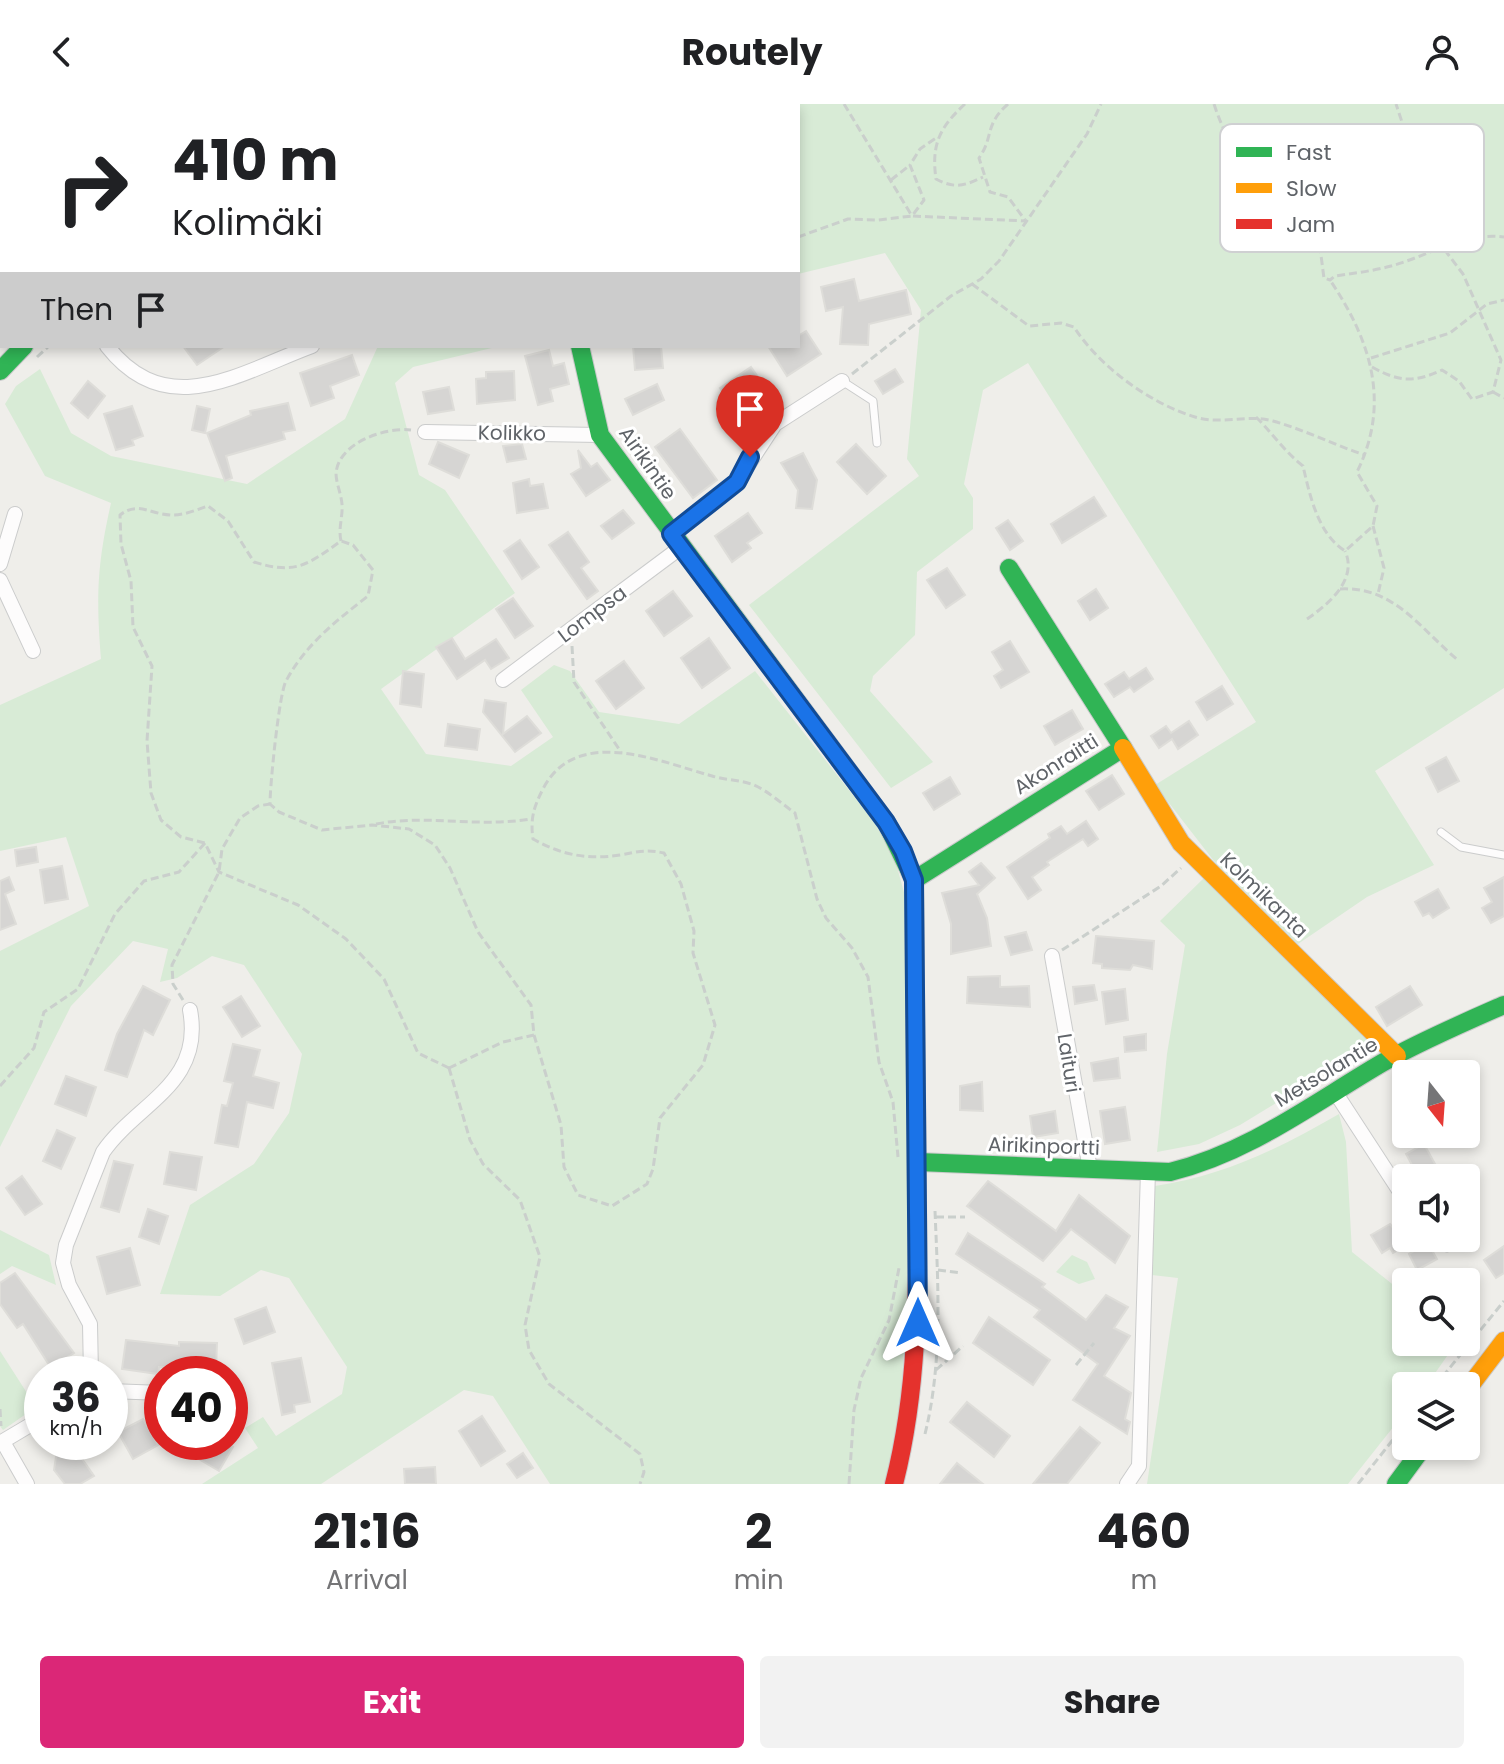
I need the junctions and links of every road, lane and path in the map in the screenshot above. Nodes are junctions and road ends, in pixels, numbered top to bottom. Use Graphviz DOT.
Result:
graph roads {
  1 [pos="844,104"];
  2 [pos="965,104"];
  3 [pos="1008,104"];
  4 [pos="1101,104"];
  5 [pos="1214,104"];
  6 [pos="1396,104"];
  7 [pos="1221,124"];
  8 [pos="1403,124"];
  9 [pos="936,138"];
  10 [pos="910,165"];
  11 [pos="983,177"];
  12 [pos="891,180"];
  13 [pos="912,216"];
  14 [pos="1026,221"];
  15 [pos="1484,235"];
  16 [pos="800,236"];
  17 [pos="1504,237"];
  18 [pos="1319,252"];
  19 [pos="1425,252"];
  20 [pos="1447,252"];
  21 [pos="1330,280"];
  22 [pos="972,284"];
  23 [pos="1504,300"];
  24 [pos="1480,309"];
  25 [pos="22,348"];
  26 [pos="109,348"];
  27 [pos="306,348"];
  28 [pos="580,348"];
  29 [pos="1371,358"];
  30 [pos="1372,367"];
  31 [pos="0,371"];
  32 [pos="842,381"];
  33 [pos="1493,392"];
  34 [pos="1504,398"];
  35 [pos="1256,417"];
  36 [pos="425,432"];
  37 [pos="600,435"];
  38 [pos="877,443"];
  39 [pos="1365,455"];
  40 [pos="15,514"];
  41 [pos="1373,526"];
  42 [pos="341,541"];
  43 [pos="675,541"];
  44 [pos="1345,551"];
  45 [pos="0,564"];
  46 [pos="1009,568"];
  47 [pos="0,580"];
  48 [pos="1340,589"];
  49 [pos="1378,594"];
  50 [pos="1307,619"];
  51 [pos="571,629"];
  52 [pos="33,651"];
  53 [pos="1459,661"];
  54 [pos="503,680"];
  55 [pos="1123,748"];
  56 [pos="621,752"];
  57 [pos="270,804"];
  58 [pos="530,819"];
  59 [pos="372,825"];
  60 [pos="1441,832"];
  61 [pos="205,843"];
  62 [pos="1504,855"];
  63 [pos="1193,856"];
  64 [pos="219,872"];
  65 [pos="914,880"];
  66 [pos="1052,956"];
  67 [pos="1504,1005"];
  68 [pos="190,1010"];
  69 [pos="534,1035"];
  70 [pos="1397,1056"];
  71 [pos="449,1068"];
  72 [pos="0,1086"];
  73 [pos="1337,1095"];
  74 [pos="908,1163"];
  75 [pos="1090,1169"];
  76 [pos="1148,1171"];
  77 [pos="1170,1172"];
  78 [pos="1392,1179"];
  79 [pos="935,1204"];
  80 [pos="936,1217"];
  81 [pos="965,1217"];
  82 [pos="901,1259"];
  83 [pos="938,1270"];
  84 [pos="961,1273"];
  85 [pos="1504,1301"];
  86 [pos="1504,1341"];
  87 [pos="1094,1343"];
  88 [pos="963,1346"];
  89 [pos="92,1356"];
  90 [pos="1076,1365"];
  91 [pos="935,1371"];
  92 [pos="1446,1372"];
  93 [pos="1480,1373"];
  94 [pos="24,1429"];
  95 [pos="1392,1441"];
  96 [pos="1,1443"];
  97 [pos="923,1443"];
  98 [pos="1415,1460"];
  99 [pos="1404,1478"];
  100 [pos="27,1484"];
  101 [pos="640,1484"];
  102 [pos="849,1484"];
  103 [pos="894,1484"];
  104 [pos="1127,1484"];
  105 [pos="1358,1484"];
  1 -- 12 [label="path"];
  2 -- 9 [label="path"];
  3 -- 11 [label="path"];
  4 -- 14 [label="path"];
  5 -- 7 [label="path"];
  6 -- 8 [label="path"];
  9 -- 10 [label="path"];
  9 -- 11 [label="path"];
  10 -- 12 [label="path"];
  10 -- 13 [label="path"];
  11 -- 14 [label="path"];
  12 -- 13 [label="path"];
  13 -- 14 [label="path"];
  13 -- 16 [label="path"];
  14 -- 22 [label="path"];
  15 -- 17 [label="path"];
  18 -- 21 [label="path"];
  19 -- 21 [label="path"];
  20 -- 24 [label="path"];
  21 -- 29 [label="path"];
  22 -- 32 [label="path"];
  22 -- 35 [label="path"];
  23 -- 24 [label="path"];
  24 -- 29 [label="path"];
  24 -- 33 [label="path"];
  25 -- 31 [label="main road"];
  26 -- 27 [label="street"];
  28 -- 37 [label="main road, Airikintie"];
  29 -- 30 [label="path"];
  30 -- 33 [label="path"];
  30 -- 39 [label="path"];
  32 -- 38 [label="lane"];
  32 -- 43 [label="street, Lompsa"];
  33 -- 34 [label="path"];
  35 -- 39 [label="path"];
  35 -- 44 [label="path"];
  36 -- 37 [label="street, Kolikko"];
  36 -- 42 [label="path"];
  37 -- 43 [label="main road, Airikintie"];
  39 -- 41 [label="path"];
  40 -- 45 [label="street"];
  41 -- 44 [label="path"];
  41 -- 49 [label="path"];
  42 -- 57 [label="path"];
  42 -- 61 [label="path"];
  43 -- 51 [label="street, Lompsa"];
  43 -- 65 [label="main road, Airikintie"];
  44 -- 48 [label="path"];
  46 -- 55 [label="main road, Akonraitti"];
  47 -- 52 [label="street"];
  48 -- 49 [label="path"];
  48 -- 50 [label="path"];
  49 -- 53 [label="path"];
  51 -- 54 [label="street, Lompsa"];
  51 -- 56 [label="path"];
  55 -- 63 [label="main road, Kolmikanta"];
  55 -- 65 [label="main road, Akonraitti"];
  56 -- 58 [label="path"];
  56 -- 74 [label="path"];
  57 -- 59 [label="path"];
  57 -- 64 [label="path"];
  58 -- 59 [label="path"];
  58 -- 69 [label="path"];
  59 -- 69 [label="path"];
  60 -- 62 [label="lane"];
  61 -- 64 [label="path"];
  61 -- 72 [label="path"];
  63 -- 66 [label="path"];
  63 -- 70 [label="main road, Kolmikanta"];
  64 -- 68 [label="path"];
  64 -- 71 [label="path"];
  65 -- 74 [label="main road, Airikintie"];
  66 -- 75 [label="street, Laituri"];
  67 -- 70 [label="main road, Metsolantie"];
  68 -- 89 [label="street"];
  69 -- 71 [label="path"];
  70 -- 73 [label="main road, Metsolantie"];
  71 -- 101 [label="path"];
  73 -- 77 [label="main road, Metsolantie"];
  73 -- 78 [label="street"];
  74 -- 75 [label="main road, Airikinportti"];
  74 -- 103 [label="main road, Airikintie"];
  75 -- 76 [label="main road, Airikinportti"];
  76 -- 77 [label="main road, Airikinportti"];
  76 -- 104 [label="street"];
  79 -- 80 [label="path"];
  80 -- 81 [label="path"];
  80 -- 83 [label="path"];
  82 -- 102 [label="path"];
  83 -- 84 [label="path"];
  83 -- 91 [label="path"];
  85 -- 92 [label="path"];
  86 -- 93 [label="main road"];
  87 -- 90 [label="path"];
  88 -- 91 [label="path"];
  91 -- 97 [label="path"];
  94 -- 96 [label="street"];
  95 -- 105 [label="path"];
  96 -- 100 [label="street"];
  98 -- 99 [label="main road"];
}
